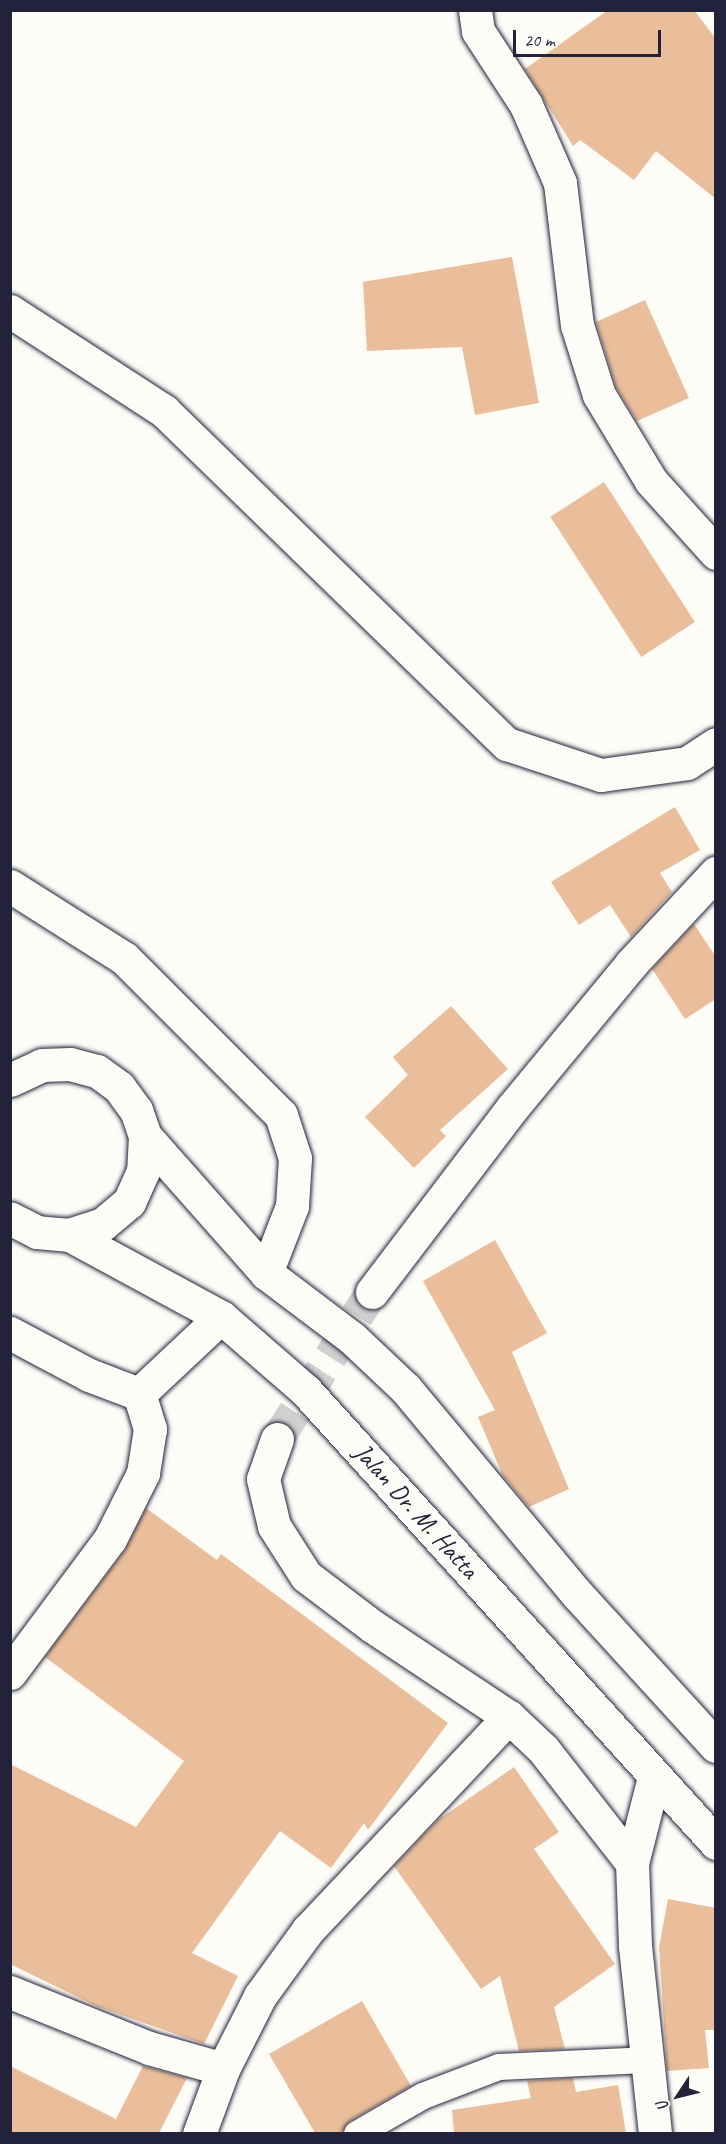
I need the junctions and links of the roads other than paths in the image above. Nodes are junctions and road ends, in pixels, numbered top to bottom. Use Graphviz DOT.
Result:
graph roads {
  1 [pos="470,18"];
  2 [pos="10,310"];
  3 [pos="716,554"];
  4 [pos="716,744"];
  5 [pos="716,873"];
  6 [pos="10,886"];
  7 [pos="10,1053"];
  8 [pos="42,1065"];
  9 [pos="10,1080"];
  10 [pos="145,1136"];
  11 [pos="10,1218"];
  12 [pos="70,1235"];
  13 [pos="267,1273"];
  14 [pos="372,1292"];
  15 [pos="220,1317"];
  16 [pos="10,1333"];
  17 [pos="139,1394"];
  18 [pos="277,1439"];
  19 [pos="10,1673"];
  20 [pos="509,1717"];
  21 [pos="712,1734"];
  22 [pos="654,1777"];
  23 [pos="716,1844"];
  24 [pos="632,1863"];
  25 [pos="10,1992"];
  26 [pos="645,2060"];
  27 [pos="223,2069"];
  28 [pos="199,2133"];
  29 [pos="357,2133"];
  30 [pos="655,2133"];
  1 -- 3 [label="street"];
  2 -- 4 [label="street"];
  5 -- 14 [label="street"];
  6 -- 13 [label="street"];
  7 -- 8 [label="street"];
  8 -- 9 [label="street"];
  8 -- 10 [label="street"];
  10 -- 12 [label="street"];
  10 -- 13 [label="street"];
  11 -- 12 [label="street"];
  12 -- 15 [label="street, Jalan Dr. M. Hatta"];
  13 -- 21 [label="street"];
  15 -- 17 [label="street"];
  15 -- 22 [label="street, Jalan Dr. M. Hatta"];
  16 -- 17 [label="street"];
  17 -- 19 [label="street"];
  18 -- 20 [label="street"];
  20 -- 24 [label="street"];
  20 -- 27 [label="street"];
  22 -- 23 [label="street, Jalan Dr. M. Hatta"];
  22 -- 24 [label="street"];
  24 -- 26 [label="street"];
  25 -- 27 [label="street"];
  26 -- 29 [label="lane"];
  26 -- 30 [label="street"];
  27 -- 28 [label="street"];
}
